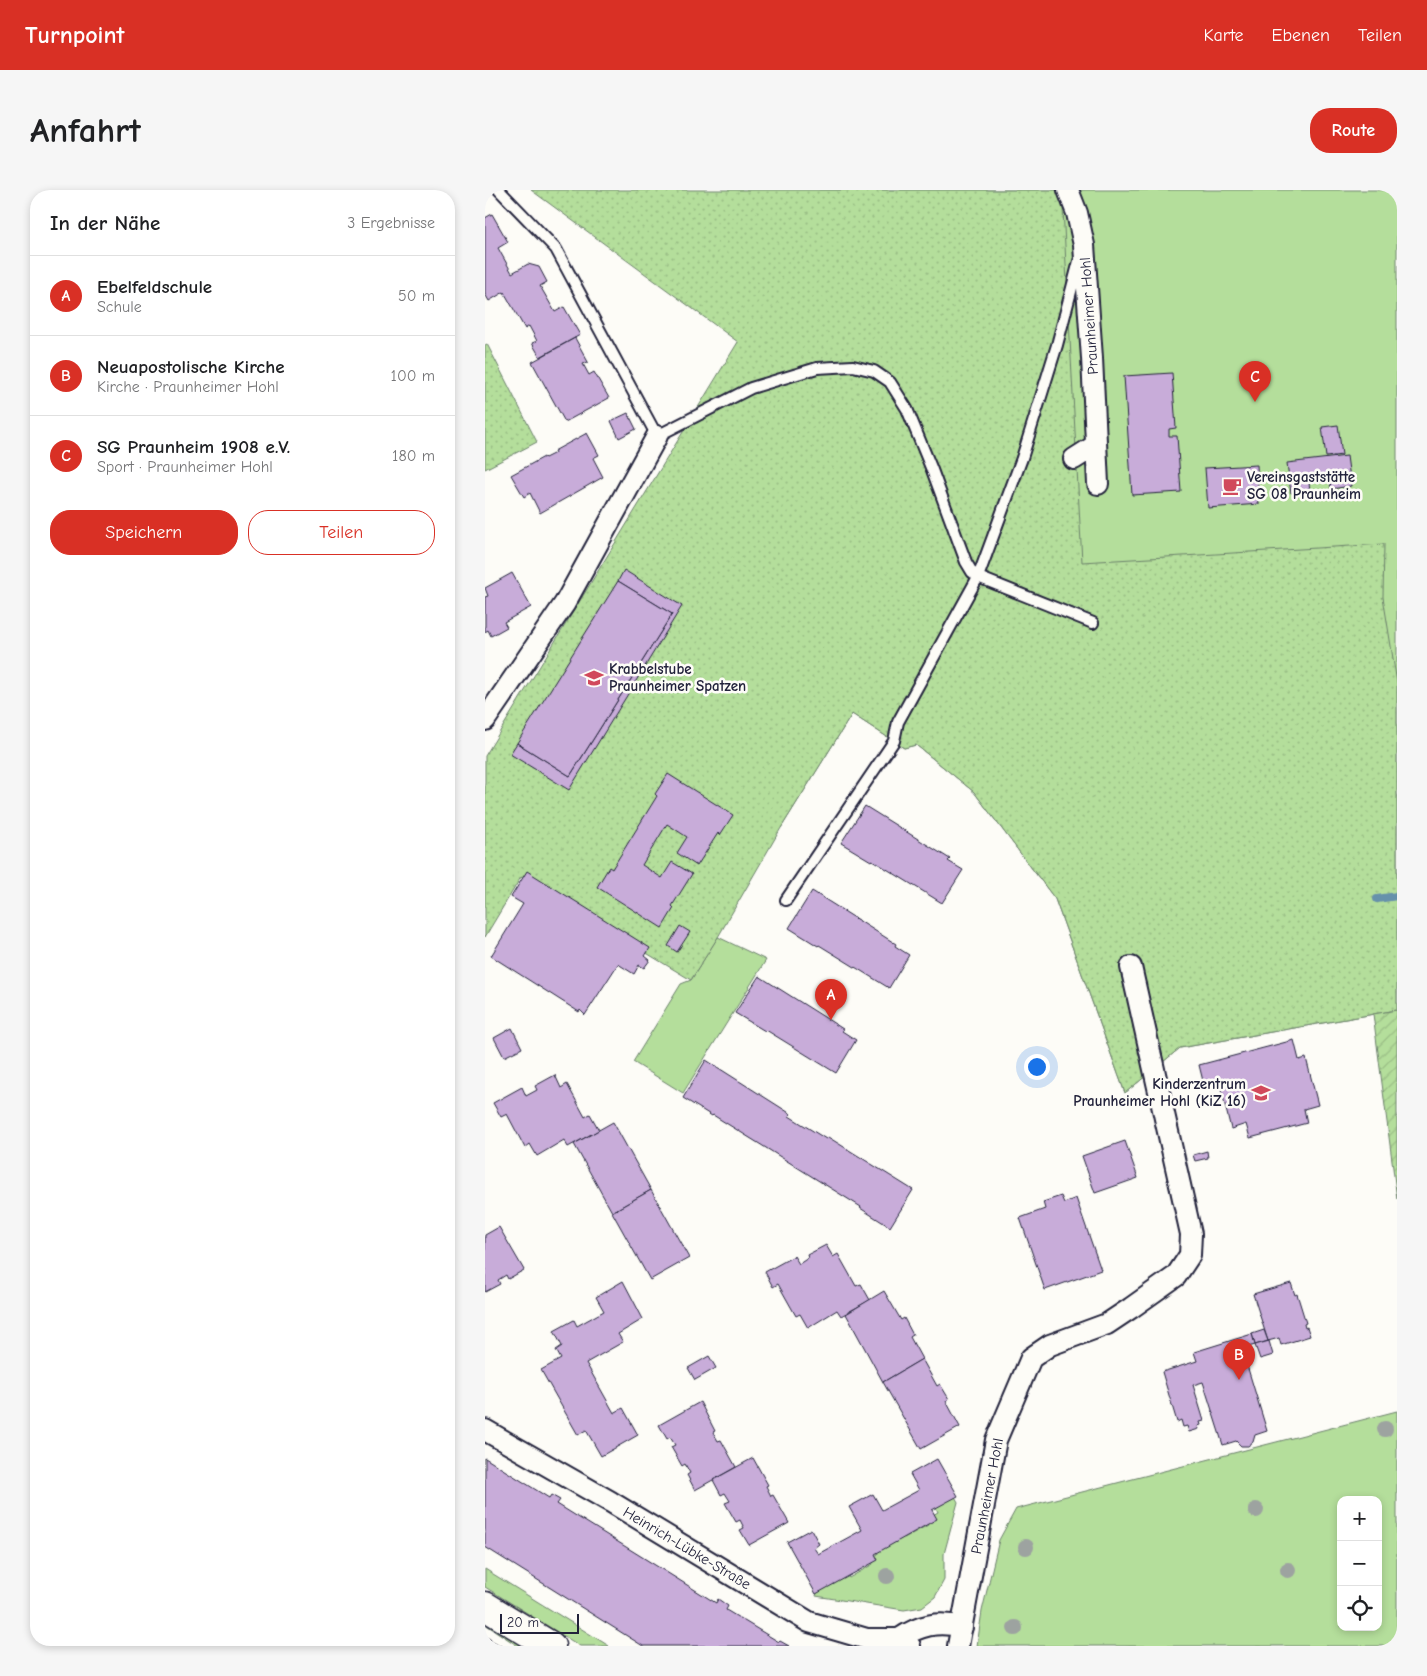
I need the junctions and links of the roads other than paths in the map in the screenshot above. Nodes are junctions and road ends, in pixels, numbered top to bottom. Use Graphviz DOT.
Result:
graph roads {
  1 [pos="499,190"];
  2 [pos="1068,190"];
  3 [pos="1084,245"];
  4 [pos="657,436"];
  5 [pos="1096,445"];
  6 [pos="1074,459"];
  7 [pos="1098,484"];
  8 [pos="978,578"];
  9 [pos="1093,623"];
  10 [pos="485,720"];
  11 [pos="786,900"];
  12 [pos="1131,967"];
  13 [pos="485,1430"];
  14 [pos="485,1606"];
  15 [pos="960,1636"];
  16 [pos="905,1642"];
  17 [pos="551,1646"];
  1 -- 4 [label="lane"];
  2 -- 3 [label="street, Praunheimer Hohl"];
  3 -- 5 [label="street, Praunheimer Hohl"];
  3 -- 8 [label="lane"];
  4 -- 8 [label="lane"];
  4 -- 10 [label="street"];
  5 -- 6 [label="street"];
  5 -- 7 [label="street, Praunheimer Hohl"];
  8 -- 9 [label="lane"];
  8 -- 11 [label="lane"];
  12 -- 15 [label="street, Praunheimer Hohl"];
  13 -- 16 [label="street, Heinrich-Lübke-Straße"];
  14 -- 17 [label="main road"];
  15 -- 16 [label="street, Heinrich-Lübke-Straße"];
}
